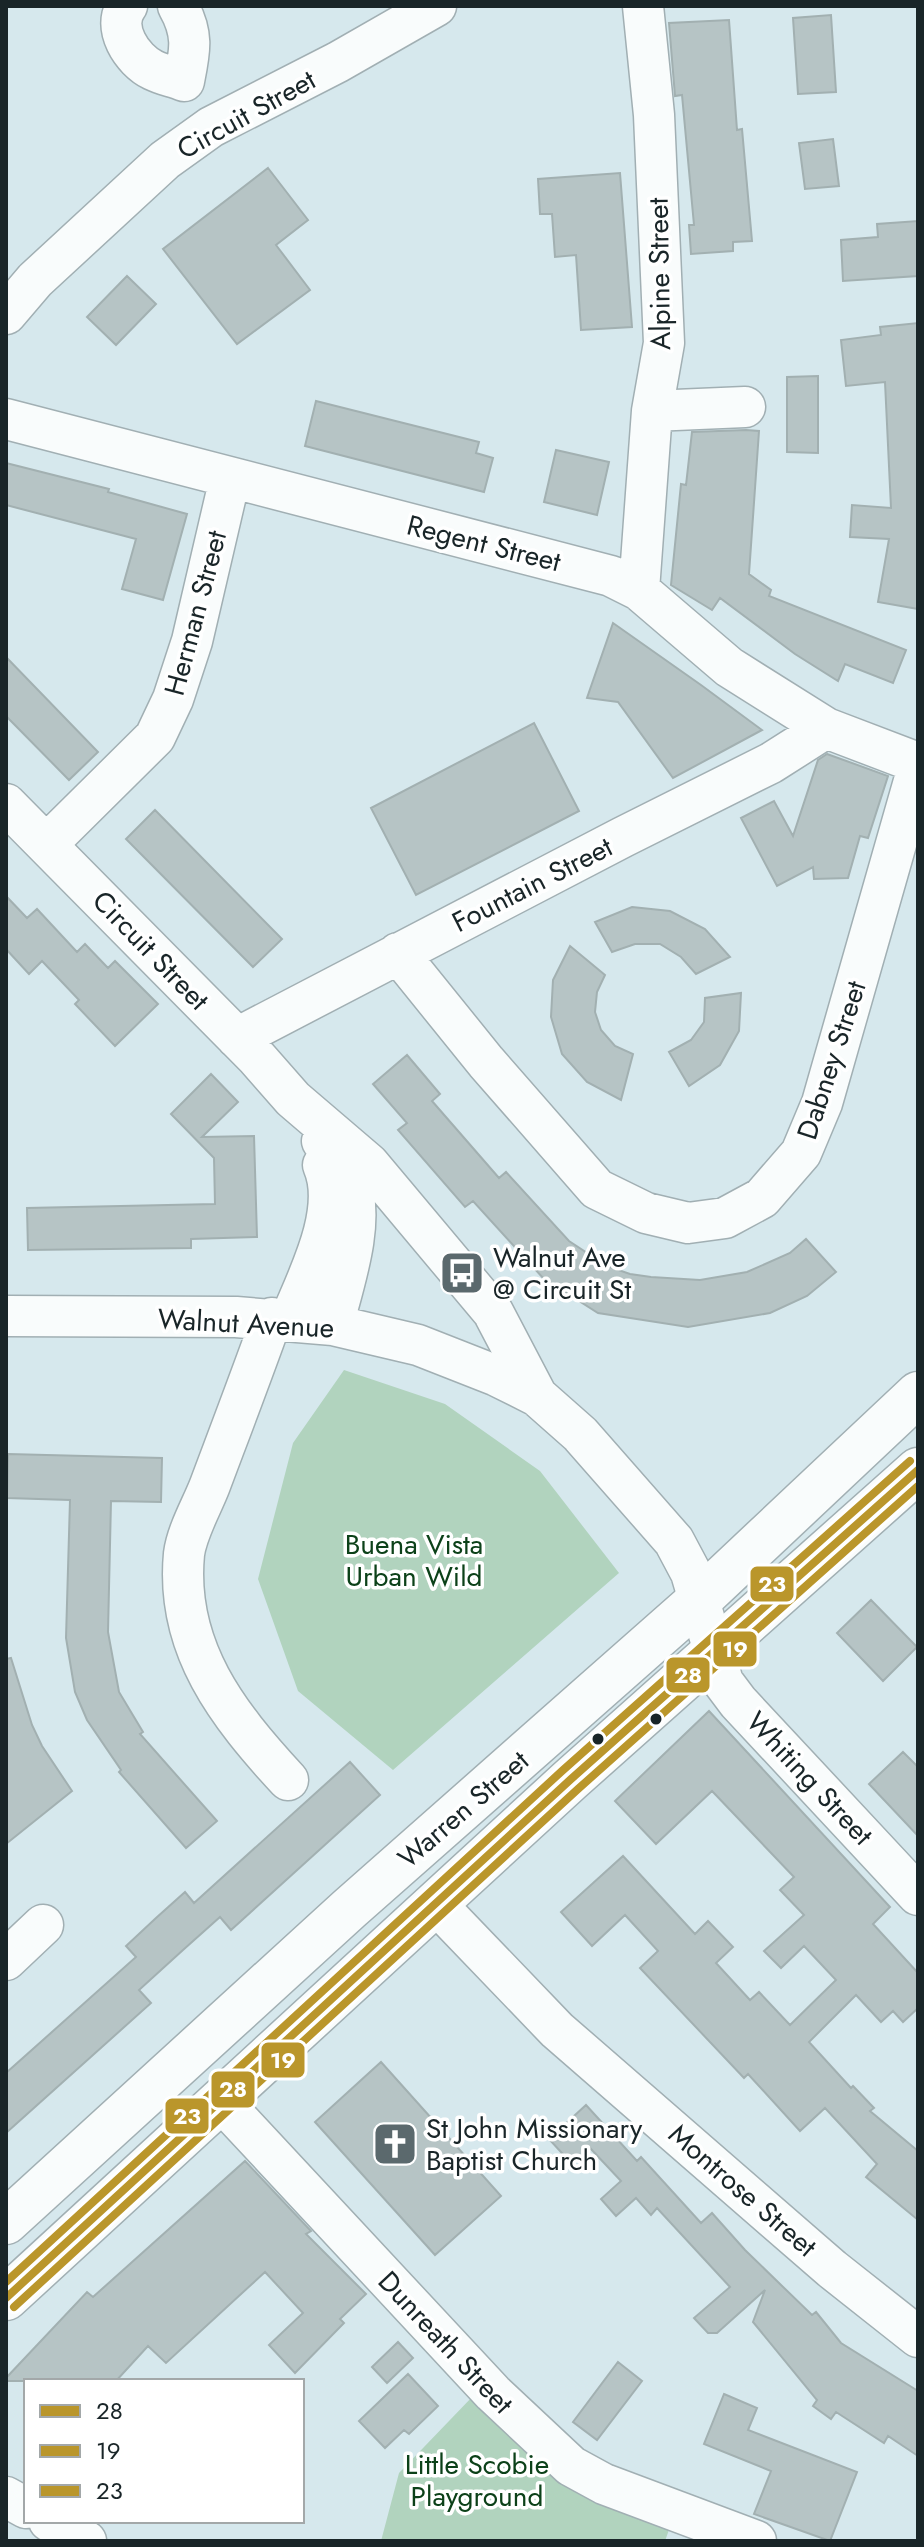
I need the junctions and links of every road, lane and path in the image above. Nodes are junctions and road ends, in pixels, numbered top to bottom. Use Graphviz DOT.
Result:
graph roads {
  1 [pos="127,6"];
  2 [pos="178,6"];
  3 [pos="436,6"];
  4 [pos="643,6"];
  5 [pos="184,81"];
  6 [pos="211,127"];
  7 [pos="6,314"];
  8 [pos="745,407"];
  9 [pos="652,411"];
  10 [pos="6,419"];
  11 [pos="230,478"];
  12 [pos="639,590"];
  13 [pos="826,728"];
  14 [pos="918,765"];
  15 [pos="6,804"];
  16 [pos="47,844"];
  17 [pos="398,953"];
  18 [pos="237,1038"];
  19 [pos="293,1099"];
  20 [pos="6,1316"];
  21 [pos="281,1319"];
  22 [pos="333,1325"];
  23 [pos="918,1394"];
  24 [pos="537,1396"];
  25 [pos="918,1470"];
  26 [pos="698,1601"];
  27 [pos="713,1654"];
  28 [pos="288,1780"];
  29 [pos="918,1895"];
  30 [pos="435,1903"];
  31 [pos="43,1925"];
  32 [pos="6,1960"];
  33 [pos="222,2102"];
  34 [pos="6,2222"];
  35 [pos="6,2298"];
  36 [pos="918,2337"];
  37 [pos="6,2497"];
  38 [pos="24,2507"];
  39 [pos="53,2523"];
  40 [pos="86,2541"];
  41 [pos="756,2541"];
  1 -- 5 [label="street"];
  2 -- 5 [label="street"];
  3 -- 6 [label="street, Circuit Street"];
  4 -- 9 [label="street, Alpine Street"];
  5 -- 6 [label="street"];
  6 -- 7 [label="street, Circuit Street"];
  8 -- 9 [label="street"];
  9 -- 12 [label="street, Alpine Street"];
  10 -- 11 [label="street, Regent Street"];
  11 -- 12 [label="street, Regent Street"];
  11 -- 16 [label="street, Herman Street"];
  12 -- 13 [label="street, Regent Street"];
  13 -- 14 [label="street, Regent Street"];
  13 -- 17 [label="street, Fountain Street"];
  14 -- 17 [label="street, Dabney Street"];
  15 -- 16 [label="street, Circuit Street"];
  16 -- 18 [label="street, Circuit Street"];
  17 -- 18 [label="street, Fountain Street"];
  18 -- 19 [label="street, Circuit Street"];
  19 -- 21 [label="street, Circuit Street"];
  19 -- 22 [label="street, Circuit Street"];
  19 -- 24 [label="street, Circuit Street"];
  20 -- 21 [label="street, Walnut Avenue"];
  21 -- 22 [label="street, Walnut Avenue"];
  21 -- 28 [label="street, Circuit Street"];
  22 -- 24 [label="street, Walnut Avenue"];
  23 -- 26 [label="main road, Warren Street"];
  24 -- 26 [label="street, Walnut Avenue"];
  25 -- 27 [label="main road, Warren Street"];
  26 -- 27 [label="street, Walnut Avenue"];
  26 -- 34 [label="main road, Warren Street"];
  27 -- 29 [label="street, Whiting Street"];
  27 -- 30 [label="main road, Warren Street"];
  30 -- 33 [label="main road, Warren Street"];
  30 -- 36 [label="street, Montrose Street"];
  31 -- 32 [label="street"];
  33 -- 35 [label="main road, Warren Street"];
  33 -- 41 [label="street, Dunreath Street"];
  37 -- 38 [label="street"];
  39 -- 40 [label="street"];
}
